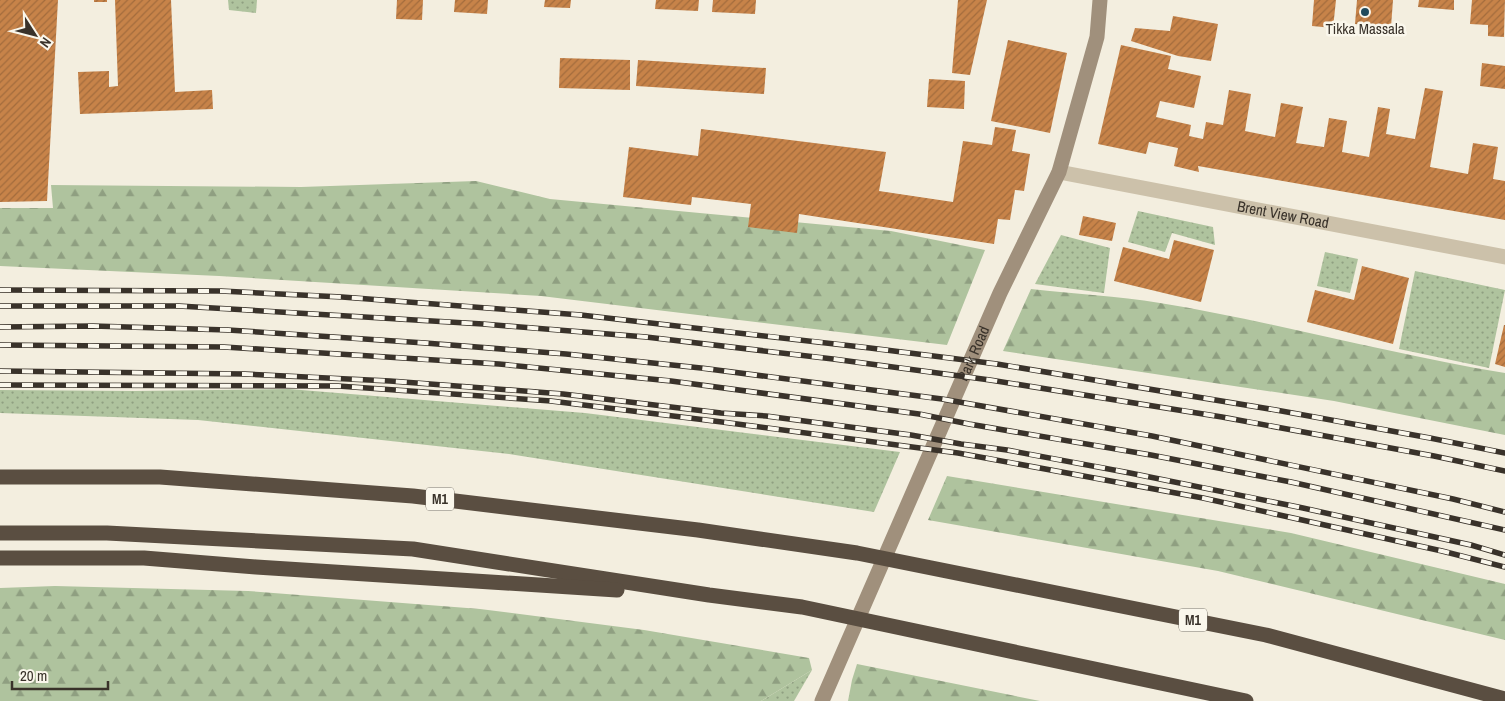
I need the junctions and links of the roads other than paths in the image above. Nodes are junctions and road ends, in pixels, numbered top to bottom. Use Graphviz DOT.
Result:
graph roads {
  1 [pos="1100,0"];
  2 [pos="1059,172"];
  3 [pos="1505,256"];
  4 [pos="0,477"];
  5 [pos="0,533"];
  6 [pos="0,558"];
  7 [pos="709,595"];
  8 [pos="1505,699"];
  9 [pos="822,701"];
  10 [pos="1246,701"];
  1 -- 2 [label="street, Park Road"];
  2 -- 3 [label="street, Brent View Road"];
  2 -- 9 [label="street, Park Road"];
  4 -- 8 [label="highway, M1"];
  5 -- 7 [label="highway"];
  6 -- 7 [label="highway"];
  7 -- 10 [label="highway"];
}
